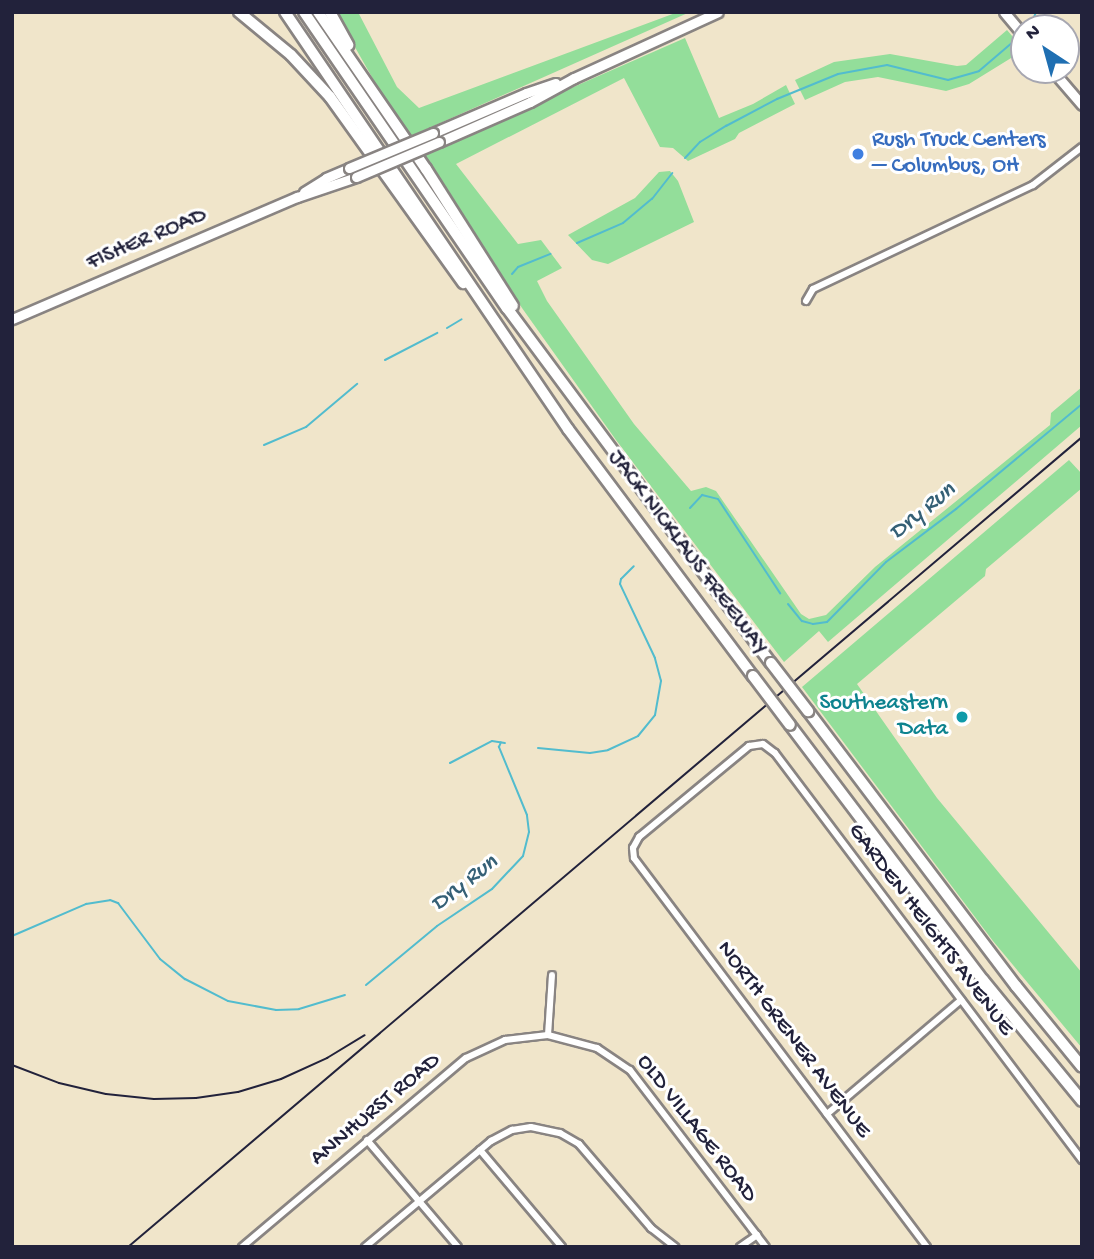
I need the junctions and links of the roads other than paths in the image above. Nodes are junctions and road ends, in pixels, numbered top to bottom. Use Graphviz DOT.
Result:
graph roads {
  1 [pos="239,12"];
  2 [pos="285,12"];
  3 [pos="304,12"];
  4 [pos="318,12"];
  5 [pos="330,12"];
  6 [pos="718,12"];
  7 [pos="574,78"];
  8 [pos="1064,84"];
  9 [pos="372,91"];
  10 [pos="1082,105"];
  11 [pos="1082,147"];
  12 [pos="297,197"];
  13 [pos="806,301"];
  14 [pos="488,316"];
  15 [pos="12,319"];
  16 [pos="556,374"];
  17 [pos="741,751"];
  18 [pos="552,975"];
  19 [pos="961,1000"];
  20 [pos="548,1035"];
  21 [pos="1082,1068"];
  22 [pos="1082,1101"];
  23 [pos="827,1114"];
  24 [pos="367,1140"];
  25 [pos="480,1150"];
  26 [pos="1082,1160"];
  27 [pos="419,1201"];
  28 [pos="757,1235"];
  29 [pos="242,1247"];
  30 [pos="365,1247"];
  31 [pos="458,1247"];
  32 [pos="562,1247"];
  33 [pos="675,1247"];
  34 [pos="740,1247"];
  35 [pos="766,1247"];
  36 [pos="927,1247"];
  1 -- 14 [label="highway"];
  2 -- 14 [label="highway, JACK NICKLAUS FREEWAY"];
  3 -- 16 [label="highway, JACK NICKLAUS FREEWAY"];
  4 -- 9 [label="highway"];
  5 -- 9 [label="highway"];
  6 -- 7 [label="main road, FISHER ROAD"];
  7 -- 12 [label="main road, FISHER ROAD, bridge"];
  7 -- 12 [label="main road, FISHER ROAD, bridge"];
  8 -- 10 [label="main road"];
  9 -- 16 [label="highway"];
  11 -- 13 [label="street"];
  12 -- 15 [label="main road, FISHER ROAD"];
  14 -- 22 [label="highway, JACK NICKLAUS FREEWAY, bridge"];
  16 -- 21 [label="highway, JACK NICKLAUS FREEWAY, bridge"];
  17 -- 19 [label="street, GARDEN HEIGHTS AVENUE"];
  17 -- 23 [label="street, NORTH GRENER AVENUE"];
  18 -- 20 [label="street"];
  19 -- 23 [label="street"];
  19 -- 26 [label="street, GARDEN HEIGHTS AVENUE"];
  20 -- 24 [label="street, ANNHURST ROAD"];
  20 -- 28 [label="street, OLD VILLAGE ROAD"];
  23 -- 36 [label="street, NORTH GRENER AVENUE"];
  24 -- 27 [label="street"];
  24 -- 29 [label="street, ANNHURST ROAD"];
  25 -- 27 [label="street"];
  25 -- 32 [label="street"];
  25 -- 33 [label="street"];
  27 -- 30 [label="street"];
  27 -- 31 [label="street"];
  28 -- 34 [label="street"];
  28 -- 35 [label="street, OLD VILLAGE ROAD"];
}
